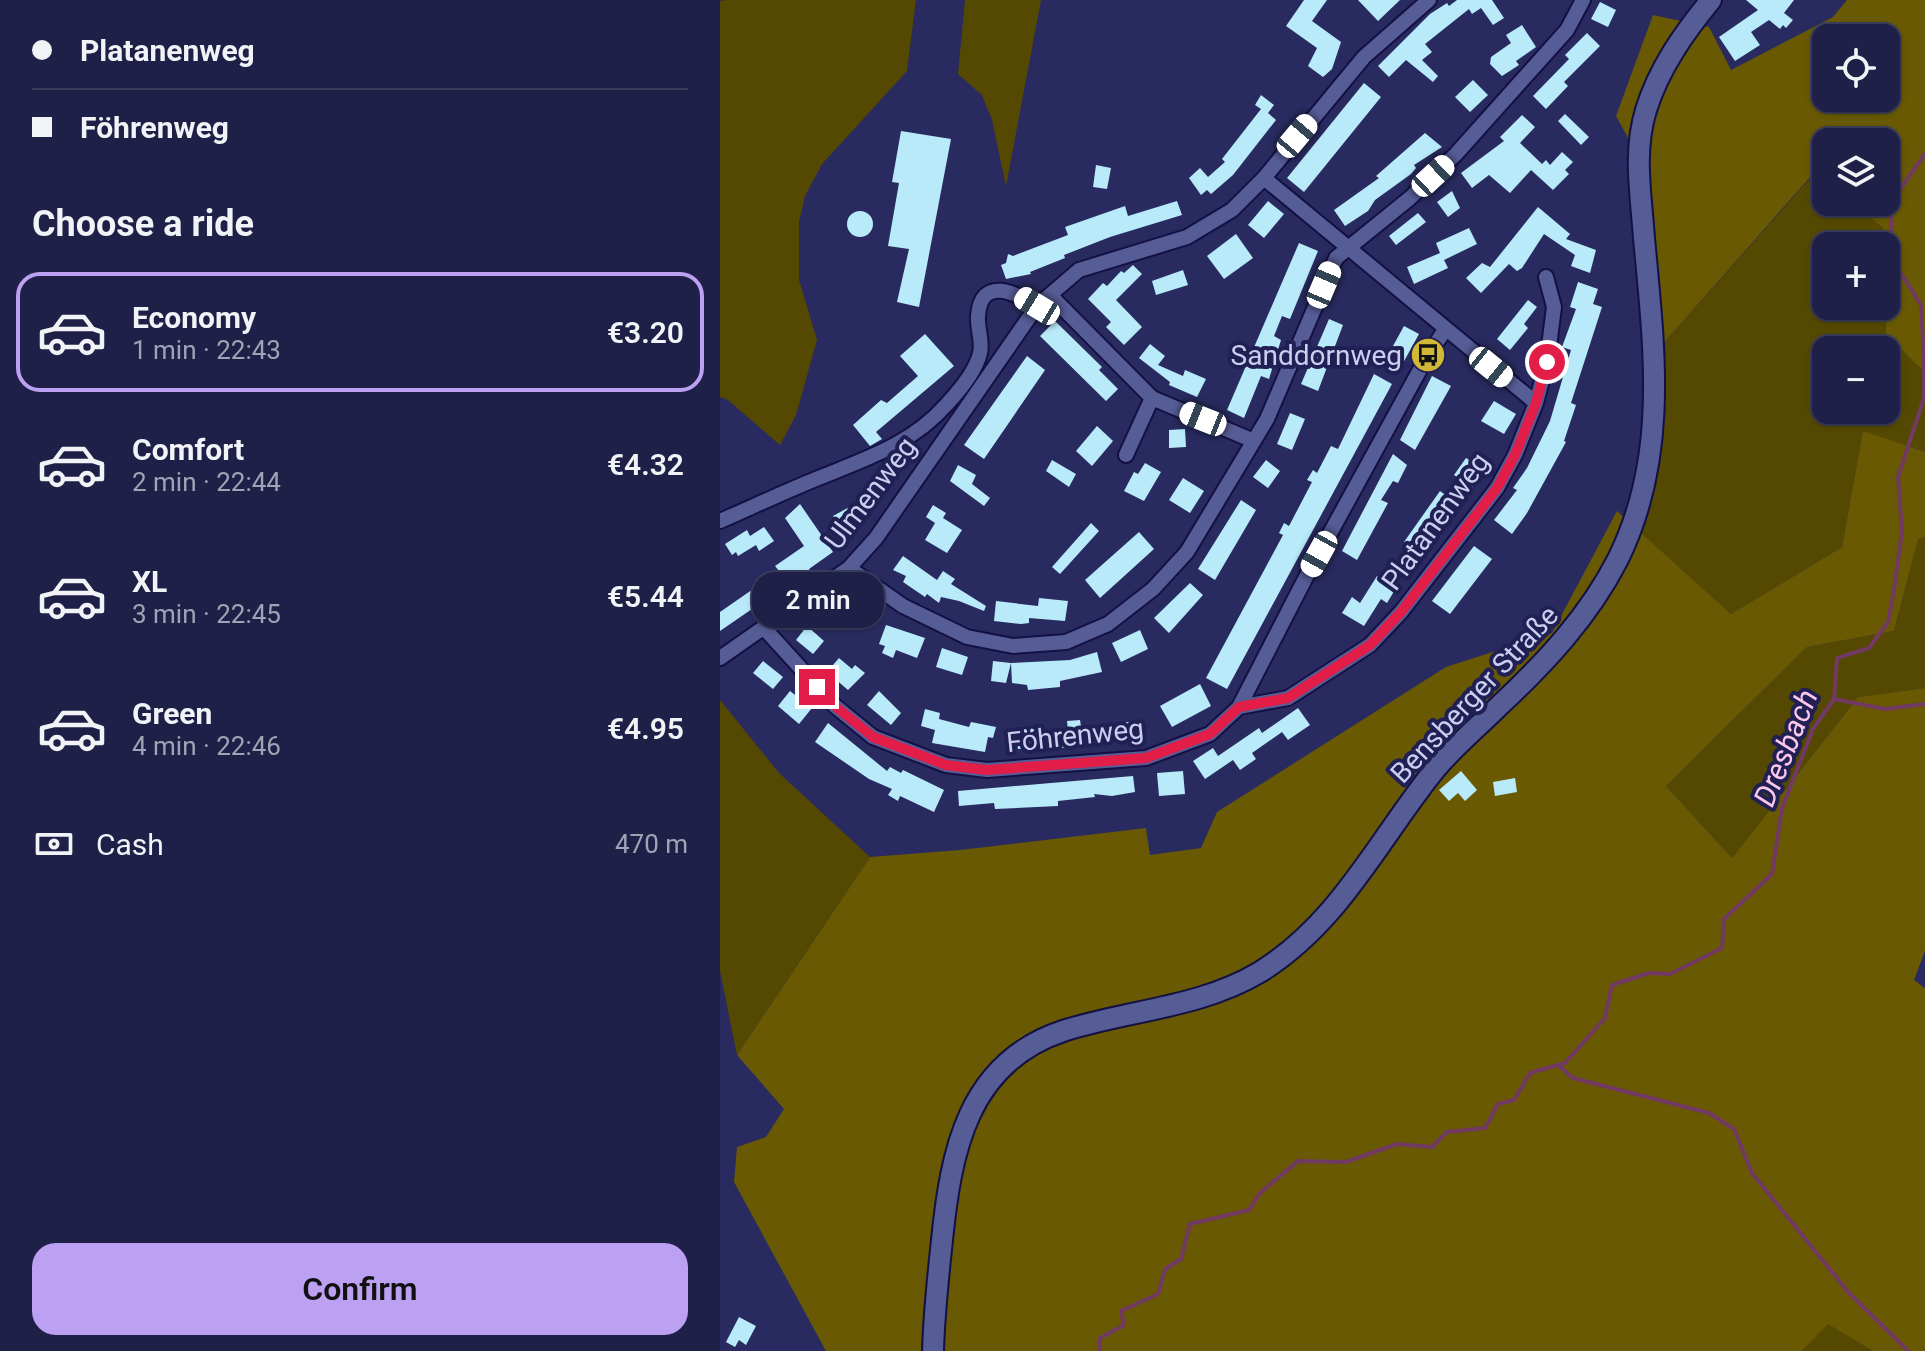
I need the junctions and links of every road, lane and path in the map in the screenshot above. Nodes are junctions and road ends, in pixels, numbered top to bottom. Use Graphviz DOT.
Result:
graph roads {
  1 [pos="1429,0"];
  2 [pos="1583,0"];
  3 [pos="1711,0"];
  4 [pos="1264,178"];
  5 [pos="1346,248"];
  6 [pos="1546,277"];
  7 [pos="1050,295"];
  8 [pos="1037,306"];
  9 [pos="1445,330"];
  10 [pos="1152,398"];
  11 [pos="1536,403"];
  12 [pos="1254,441"];
  13 [pos="1126,455"];
  14 [pos="720,521"];
  15 [pos="849,568"];
  16 [pos="764,628"];
  17 [pos="720,658"];
  18 [pos="1239,707"];
  19 [pos="933,1351"];
  1 -- 4 [label="street, Ulmenweg"];
  2 -- 5 [label="street"];
  3 -- 19 [label="main road, Bensberger Straße"];
  4 -- 5 [label="street"];
  4 -- 7 [label="street, Ulmenweg"];
  5 -- 9 [label="street"];
  5 -- 12 [label="street"];
  6 -- 11 [label="street, Platanenweg"];
  7 -- 8 [label="street, Ulmenweg"];
  7 -- 10 [label="street"];
  8 -- 14 [label="street"];
  8 -- 15 [label="street, Ulmenweg"];
  9 -- 11 [label="street"];
  9 -- 18 [label="street, Föhrenweg"];
  10 -- 12 [label="street"];
  10 -- 13 [label="street"];
  11 -- 18 [label="street, Platanenweg"];
  12 -- 15 [label="street"];
  15 -- 16 [label="street, Ulmenweg"];
  16 -- 17 [label="street, Ulmenweg"];
  16 -- 18 [label="street, Föhrenweg"];
}
